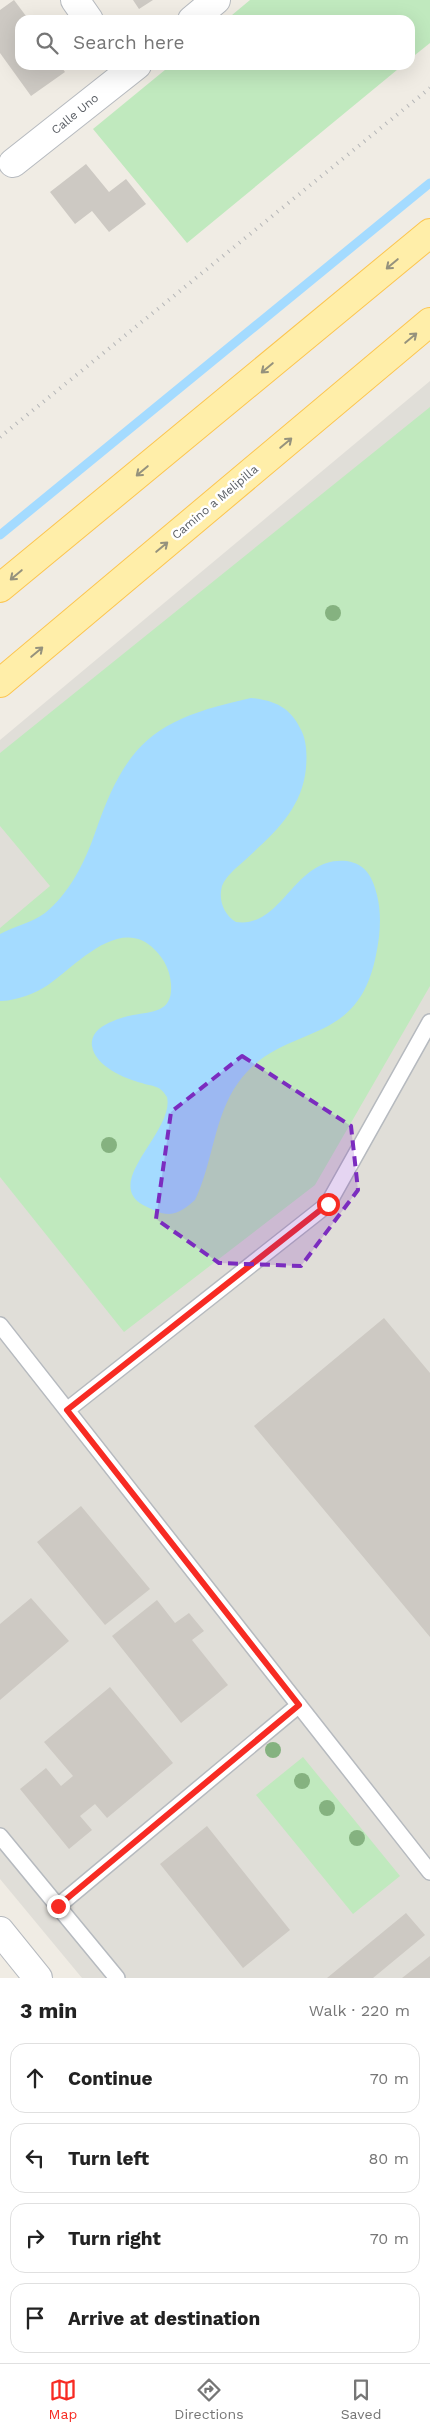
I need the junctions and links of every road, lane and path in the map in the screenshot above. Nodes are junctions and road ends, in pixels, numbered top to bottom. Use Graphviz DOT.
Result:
graph roads {
  1 [pos="75,0"];
  2 [pos="216,0"];
  3 [pos="86,15"];
  4 [pos="198,15"];
  5 [pos="126,70"];
  6 [pos="13,164"];
  7 [pos="430,234"];
  8 [pos="430,322"];
  9 [pos="0,588"];
  10 [pos="0,683"];
  11 [pos="430,1022"];
  12 [pos="0,1325"];
  13 [pos="67,1410"];
  14 [pos="299,1705"];
  15 [pos="0,1836"];
  16 [pos="430,1872"];
  17 [pos="58,1906"];
  18 [pos="0,1931"];
  19 [pos="38,1978"];
  20 [pos="117,1978"];
  1 -- 3 [label="street"];
  2 -- 4 [label="street"];
  5 -- 6 [label="street, Calle Uno"];
  7 -- 9 [label="main road, one-way"];
  10 -- 8 [label="main road, Camino a Melipilla, one-way"];
  11 -- 13 [label="lane"];
  12 -- 13 [label="lane"];
  13 -- 14 [label="lane"];
  14 -- 16 [label="lane"];
  14 -- 17 [label="lane"];
  15 -- 17 [label="lane"];
  17 -- 20 [label="lane"];
  18 -- 19 [label="street"];
}
